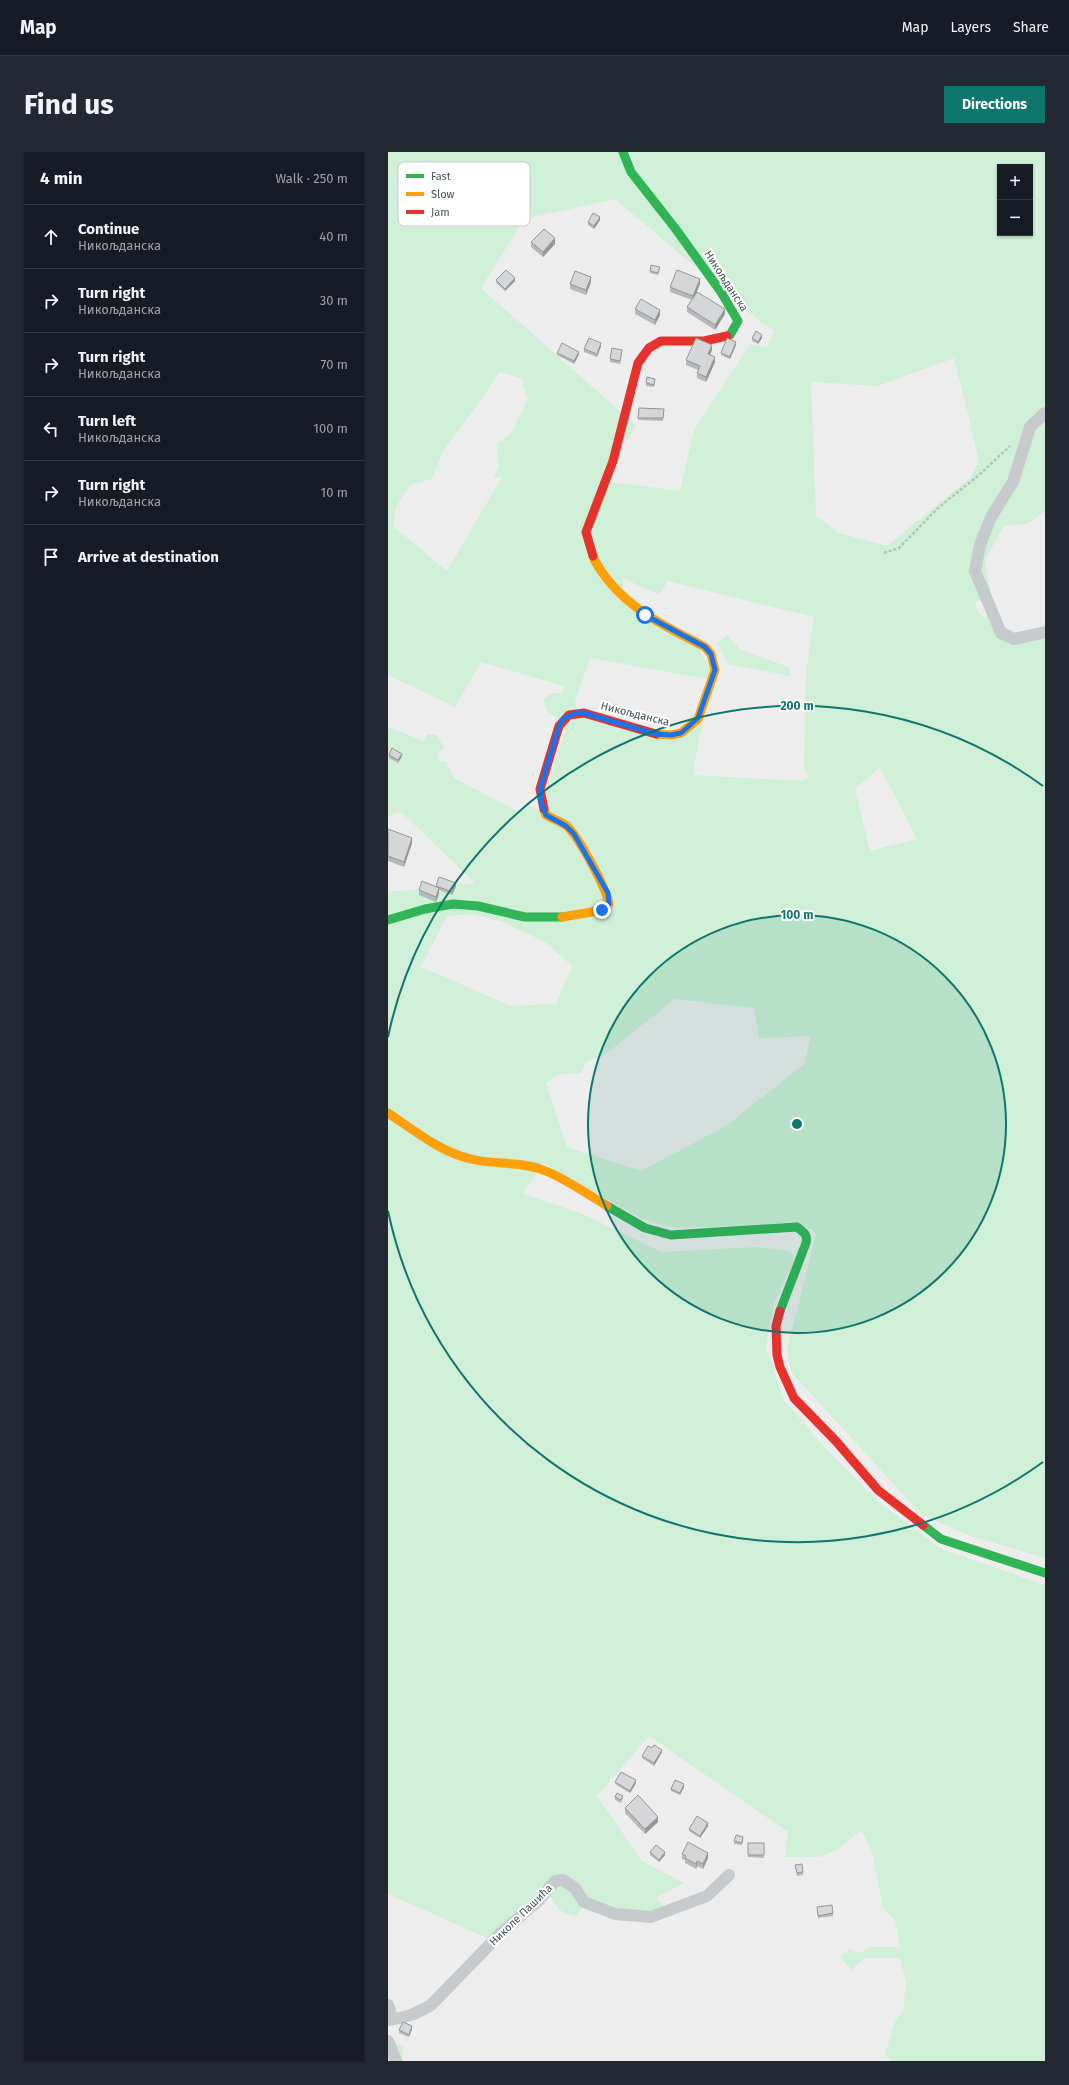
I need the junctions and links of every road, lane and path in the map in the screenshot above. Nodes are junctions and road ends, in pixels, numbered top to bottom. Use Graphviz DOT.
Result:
graph roads {
  1 [pos="623,152"];
  2 [pos="1045,414"];
  3 [pos="1013,443"];
  4 [pos="884,554"];
  5 [pos="1045,632"];
  6 [pos="388,920"];
  7 [pos="388,1113"];
  8 [pos="1045,1573"];
  9 [pos="728,1875"];
  10 [pos="388,2005"];
  11 [pos="388,2020"];
  12 [pos="388,2041"];
  13 [pos="396,2061"];
  1 -- 6 [label="street, Никољданска"];
  2 -- 5 [label="street"];
  3 -- 4 [label="path"];
  7 -- 8 [label="street"];
  9 -- 11 [label="street, Николе Пашића"];
  10 -- 11 [label="street, Николе Пашића"];
  12 -- 13 [label="street"];
}
